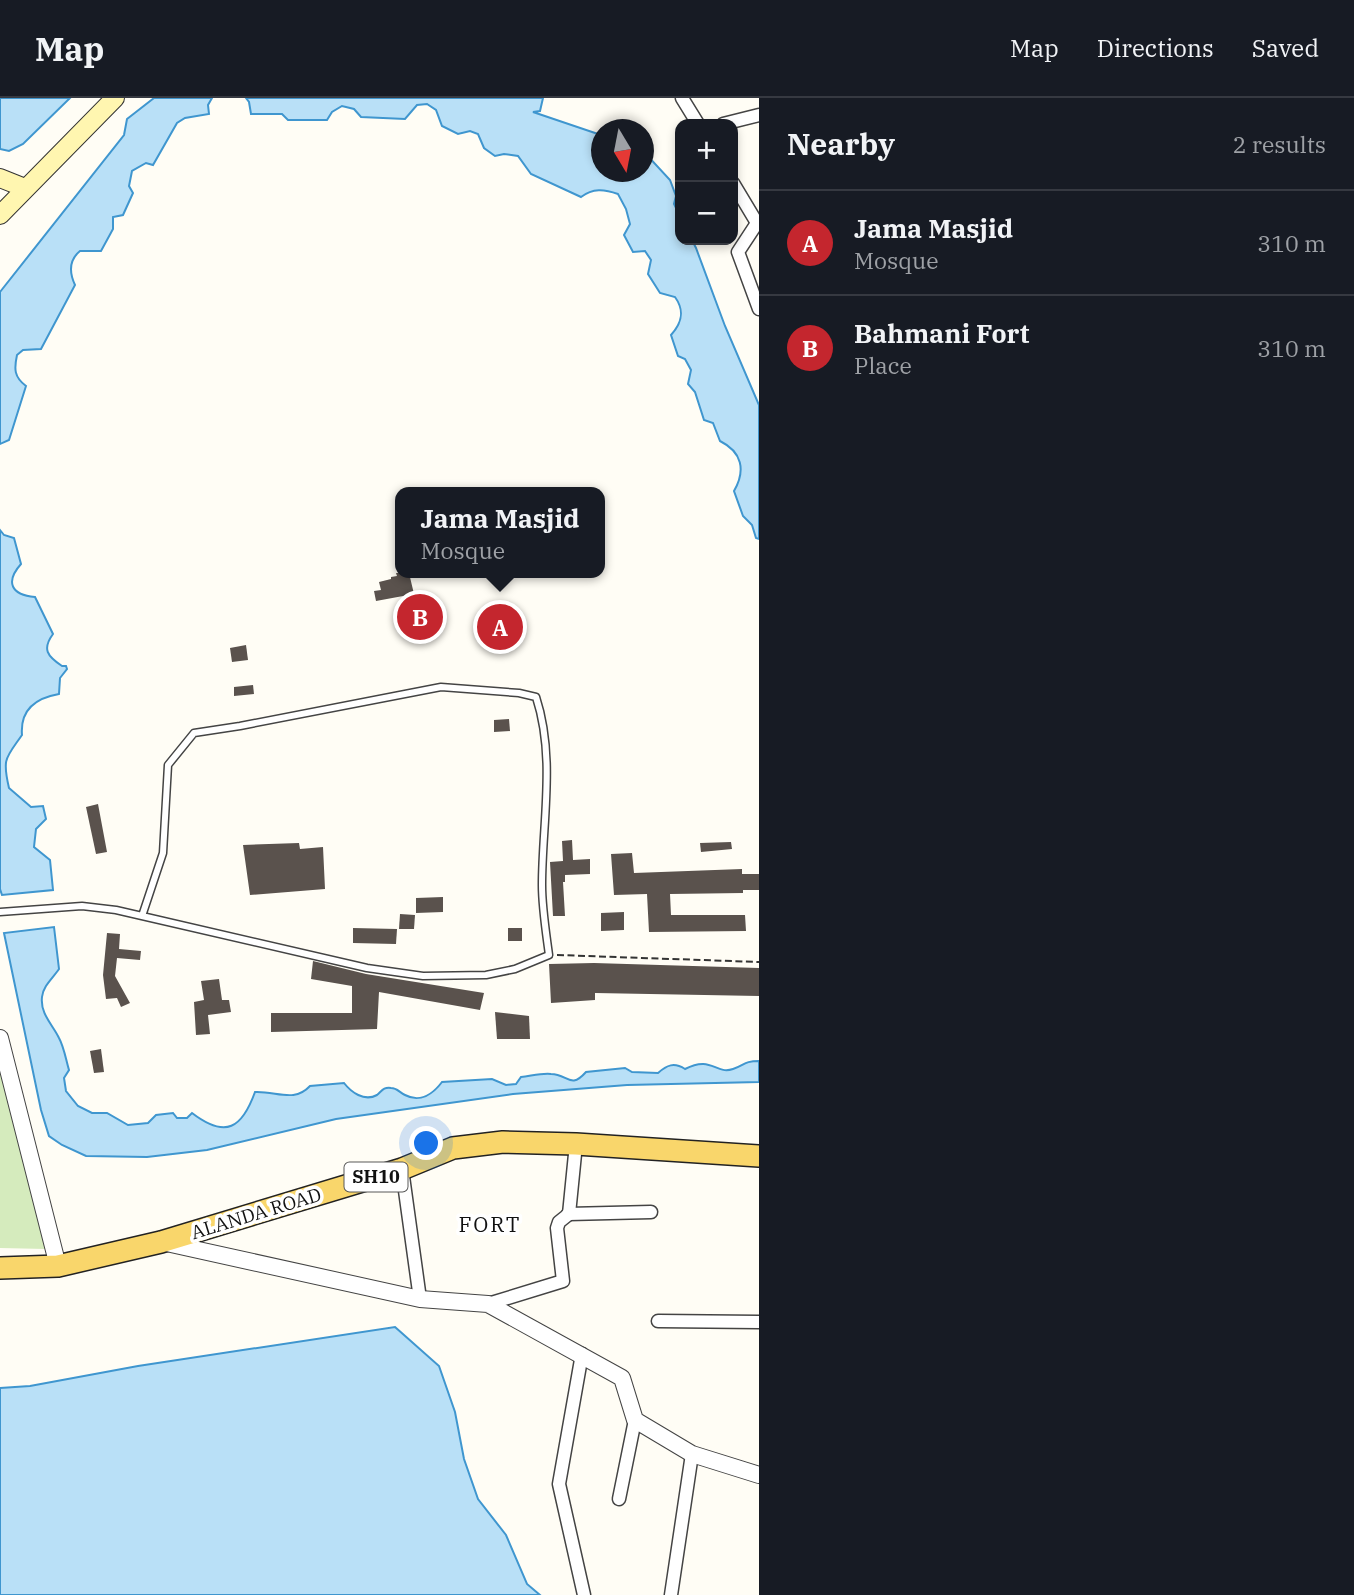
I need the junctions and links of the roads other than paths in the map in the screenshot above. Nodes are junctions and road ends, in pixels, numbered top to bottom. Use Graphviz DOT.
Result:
graph roads {
  1 [pos="115,98"];
  2 [pos="682,98"];
  3 [pos="759,115"];
  4 [pos="695,119"];
  5 [pos="738,120"];
  6 [pos="0,178"];
  7 [pos="25,188"];
  8 [pos="738,191"];
  9 [pos="0,215"];
  10 [pos="758,223"];
  11 [pos="759,309"];
  12 [pos="0,912"];
  13 [pos="142,916"];
  14 [pos="0,1038"];
  15 [pos="576,1144"];
  16 [pos="759,1156"];
  17 [pos="402,1169"];
  18 [pos="651,1212"];
  19 [pos="568,1214"];
  20 [pos="161,1242"];
  21 [pos="58,1266"];
  22 [pos="0,1268"];
  23 [pos="420,1299"];
  24 [pos="488,1304"];
  25 [pos="658,1321"];
  26 [pos="759,1322"];
  27 [pos="582,1354"];
  28 [pos="635,1420"];
  29 [pos="692,1454"];
  30 [pos="759,1475"];
  31 [pos="619,1499"];
  32 [pos="584,1595"];
  33 [pos="671,1595"];
  1 -- 7 [label="main road"];
  2 -- 4 [label="street"];
  3 -- 5 [label="street"];
  6 -- 7 [label="main road"];
  7 -- 9 [label="main road"];
  8 -- 10 [label="street"];
  10 -- 11 [label="street"];
  12 -- 13 [label="lane"];
  13 -- 13 [label="lane"];
  14 -- 21 [label="street"];
  15 -- 16 [label="main road, ALANDA ROAD / SH10"];
  15 -- 17 [label="main road, ALANDA ROAD / SH10"];
  15 -- 19 [label="street"];
  17 -- 20 [label="main road, ALANDA ROAD / SH10"];
  17 -- 23 [label="street"];
  18 -- 19 [label="street"];
  19 -- 24 [label="street"];
  20 -- 21 [label="main road, ALANDA ROAD / SH10"];
  20 -- 23 [label="street"];
  21 -- 22 [label="main road, ALANDA ROAD / SH10"];
  23 -- 24 [label="street"];
  24 -- 27 [label="street"];
  25 -- 26 [label="street"];
  27 -- 28 [label="street"];
  27 -- 32 [label="street"];
  28 -- 29 [label="street"];
  28 -- 31 [label="street"];
  29 -- 30 [label="street"];
  29 -- 33 [label="street"];
}
